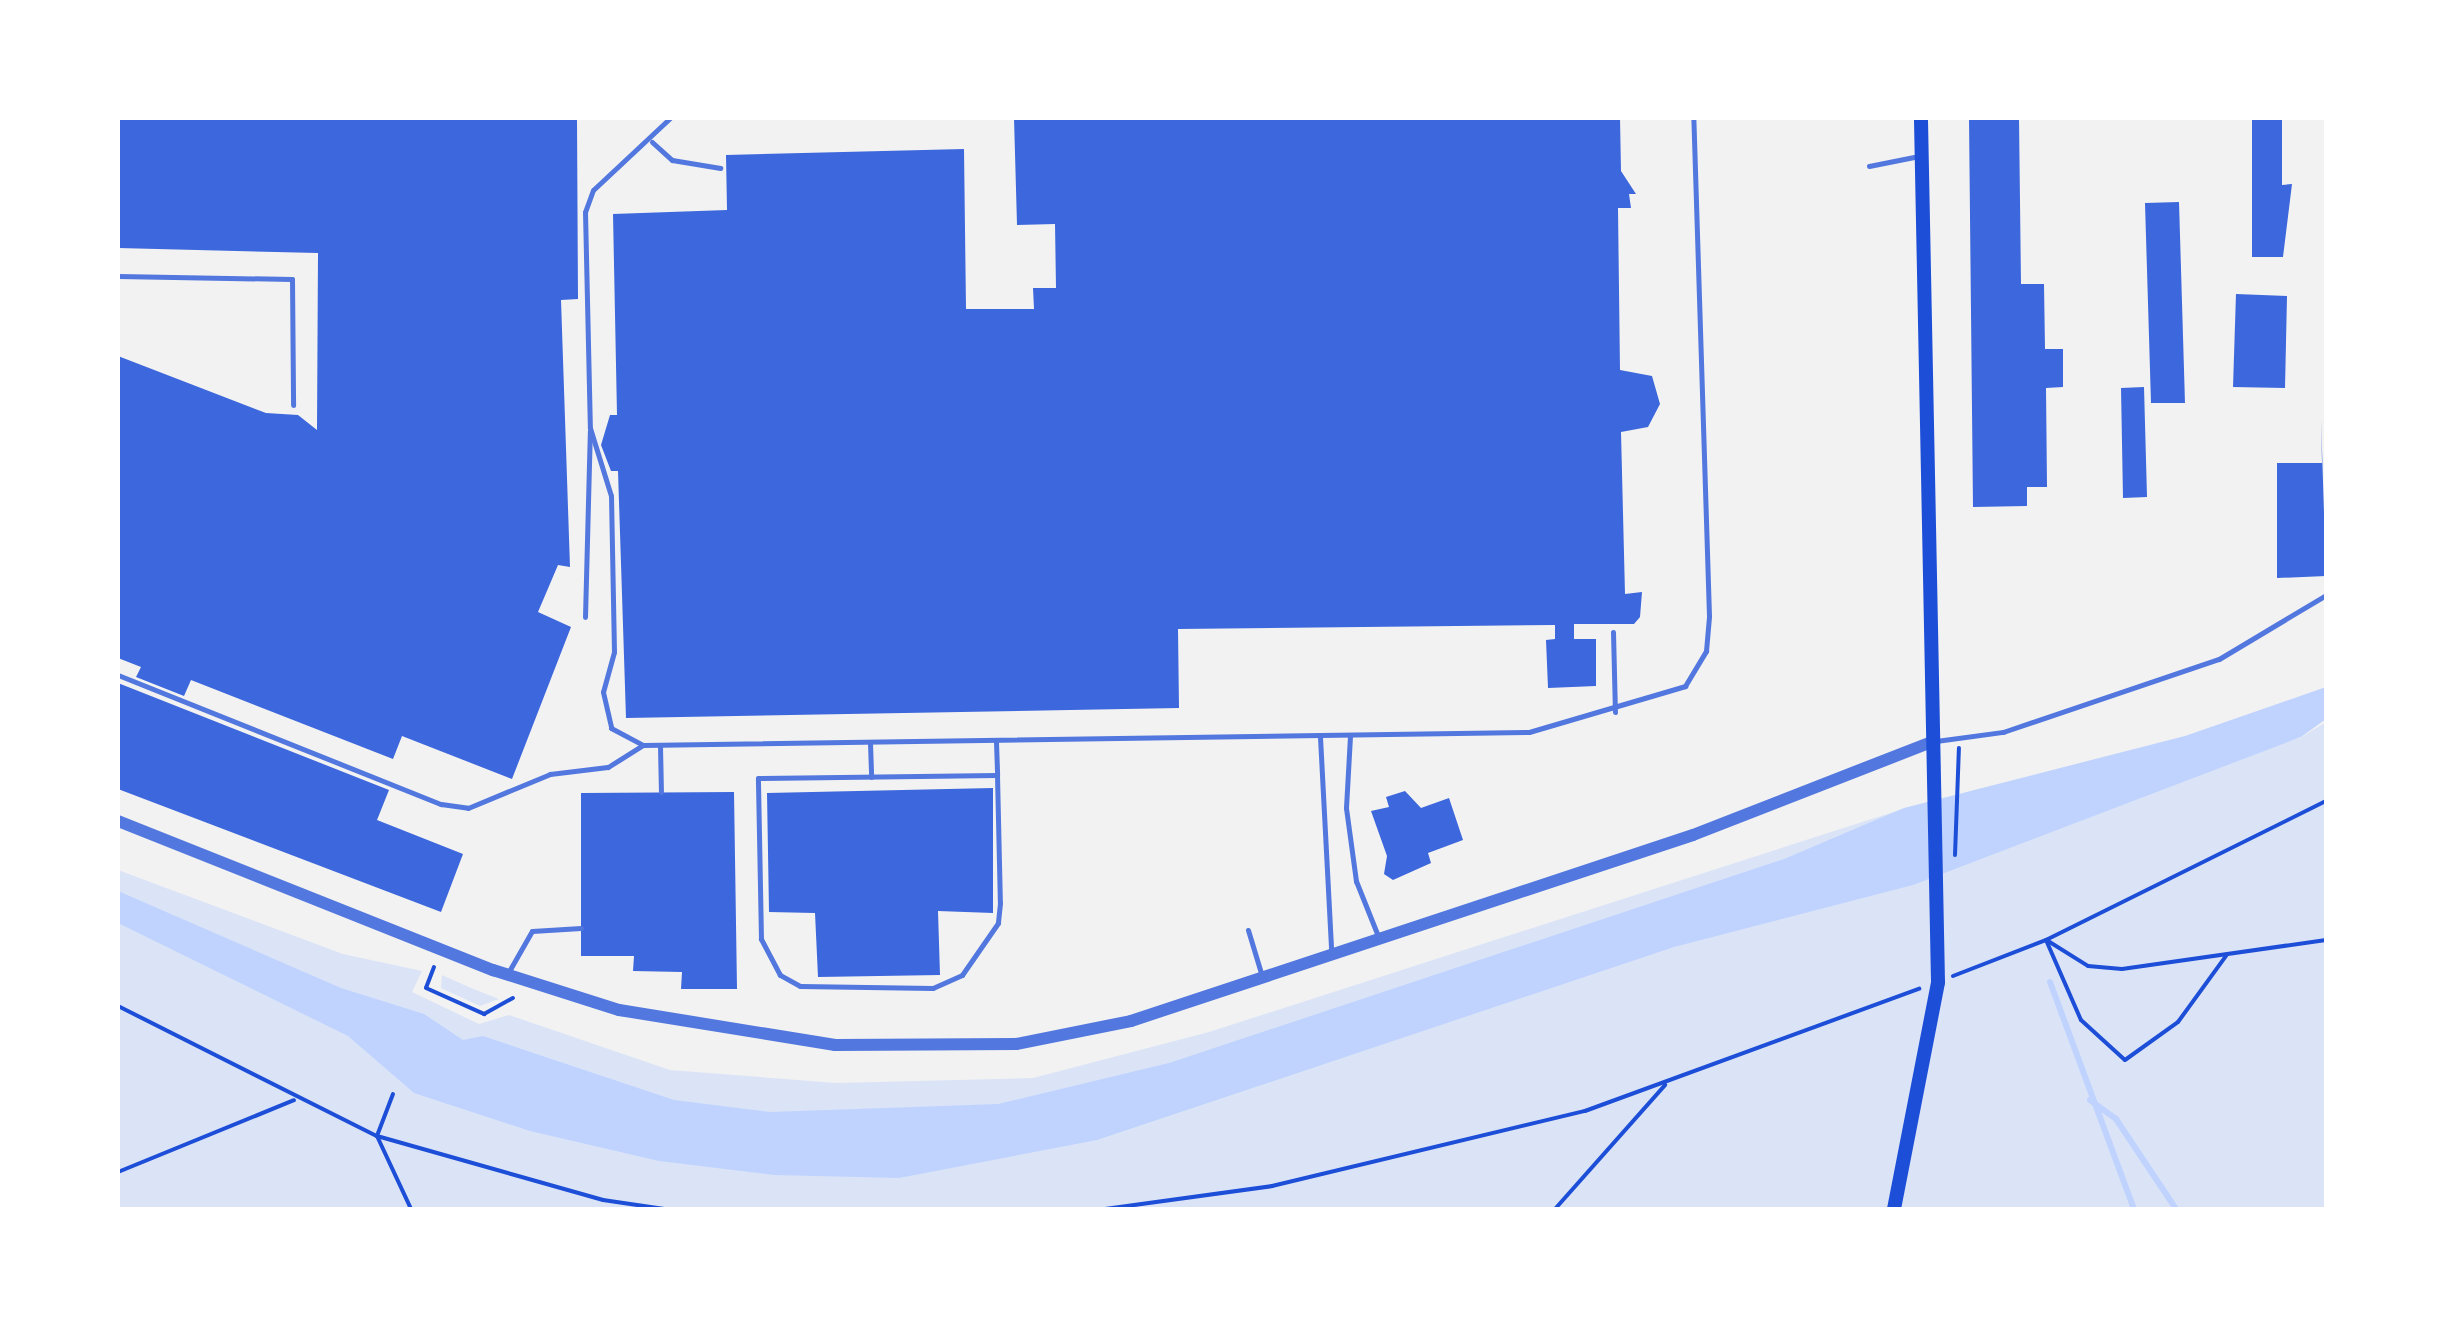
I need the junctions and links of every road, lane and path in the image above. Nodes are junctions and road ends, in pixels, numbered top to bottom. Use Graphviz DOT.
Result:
graph roads {
  1 [pos="670,118"];
  2 [pos="1693,118"];
  3 [pos="1921,118"];
  4 [pos="652,142"];
  5 [pos="1922,155"];
  6 [pos="1869,166"];
  7 [pos="720,168"];
  8 [pos="118,276"];
  9 [pos="293,405"];
  10 [pos="590,428"];
  11 [pos="2326,595"];
  12 [pos="585,617"];
  13 [pos="1613,632"];
  14 [pos="118,675"];
  15 [pos="1615,712"];
  16 [pos="1350,736"];
  17 [pos="1961,736"];
  18 [pos="1320,737"];
  19 [pos="996,742"];
  20 [pos="1931,742"];
  21 [pos="870,743"];
  22 [pos="643,745"];
  23 [pos="660,746"];
  24 [pos="997,775"];
  25 [pos="871,777"];
  26 [pos="661,792"];
  27 [pos="2326,801"];
  28 [pos="118,821"];
  29 [pos="1955,868"];
  30 [pos="581,928"];
  31 [pos="1248,930"];
  32 [pos="1378,936"];
  33 [pos="2046,940"];
  34 [pos="2326,940"];
  35 [pos="1331,950"];
  36 [pos="2226,956"];
  37 [pos="434,967"];
  38 [pos="1261,973"];
  39 [pos="508,974"];
  40 [pos="1938,982"];
  41 [pos="513,998"];
  42 [pos="118,1006"];
  43 [pos="1665,1085"];
  44 [pos="393,1094"];
  45 [pos="295,1100"];
  46 [pos="377,1136"];
  47 [pos="118,1172"];
  48 [pos="1117,1208"];
  49 [pos="411,1209"];
  50 [pos="664,1209"];
  51 [pos="1105,1209"];
  52 [pos="1555,1209"];
  53 [pos="1894,1209"];
  1 -- 4 [label="lane"];
  2 -- 15 [label="lane"];
  3 -- 5 [label="main road"];
  4 -- 7 [label="lane"];
  4 -- 10 [label="lane"];
  5 -- 6 [label="lane"];
  5 -- 20 [label="main road"];
  8 -- 9 [label="lane"];
  10 -- 12 [label="lane"];
  10 -- 22 [label="lane"];
  11 -- 17 [label="lane"];
  13 -- 15 [label="lane"];
  14 -- 22 [label="lane"];
  15 -- 16 [label="lane"];
  16 -- 18 [label="lane"];
  16 -- 32 [label="lane"];
  17 -- 20 [label="lane"];
  17 -- 29 [label="path"];
  18 -- 19 [label="lane"];
  18 -- 35 [label="lane"];
  19 -- 21 [label="lane"];
  19 -- 24 [label="lane"];
  20 -- 32 [label="street"];
  20 -- 40 [label="main road"];
  21 -- 23 [label="lane"];
  21 -- 25 [label="lane"];
  22 -- 23 [label="lane"];
  23 -- 26 [label="lane"];
  24 -- 25 [label="lane"];
  24 -- 25 [label="lane"];
  27 -- 33 [label="path"];
  28 -- 39 [label="street"];
  30 -- 39 [label="lane"];
  31 -- 38 [label="lane"];
  32 -- 35 [label="street"];
  33 -- 36 [label="path"];
  33 -- 36 [label="path"];
  33 -- 40 [label="path"];
  34 -- 36 [label="path"];
  35 -- 38 [label="street"];
  37 -- 41 [label="path"];
  38 -- 39 [label="street"];
  40 -- 43 [label="path"];
  40 -- 53 [label="main road"];
  42 -- 45 [label="path"];
  43 -- 48 [label="path"];
  43 -- 52 [label="path"];
  44 -- 46 [label="path"];
  45 -- 46 [label="path"];
  45 -- 47 [label="path"];
  46 -- 49 [label="path"];
  46 -- 50 [label="path"];
  48 -- 51 [label="path"];
}
